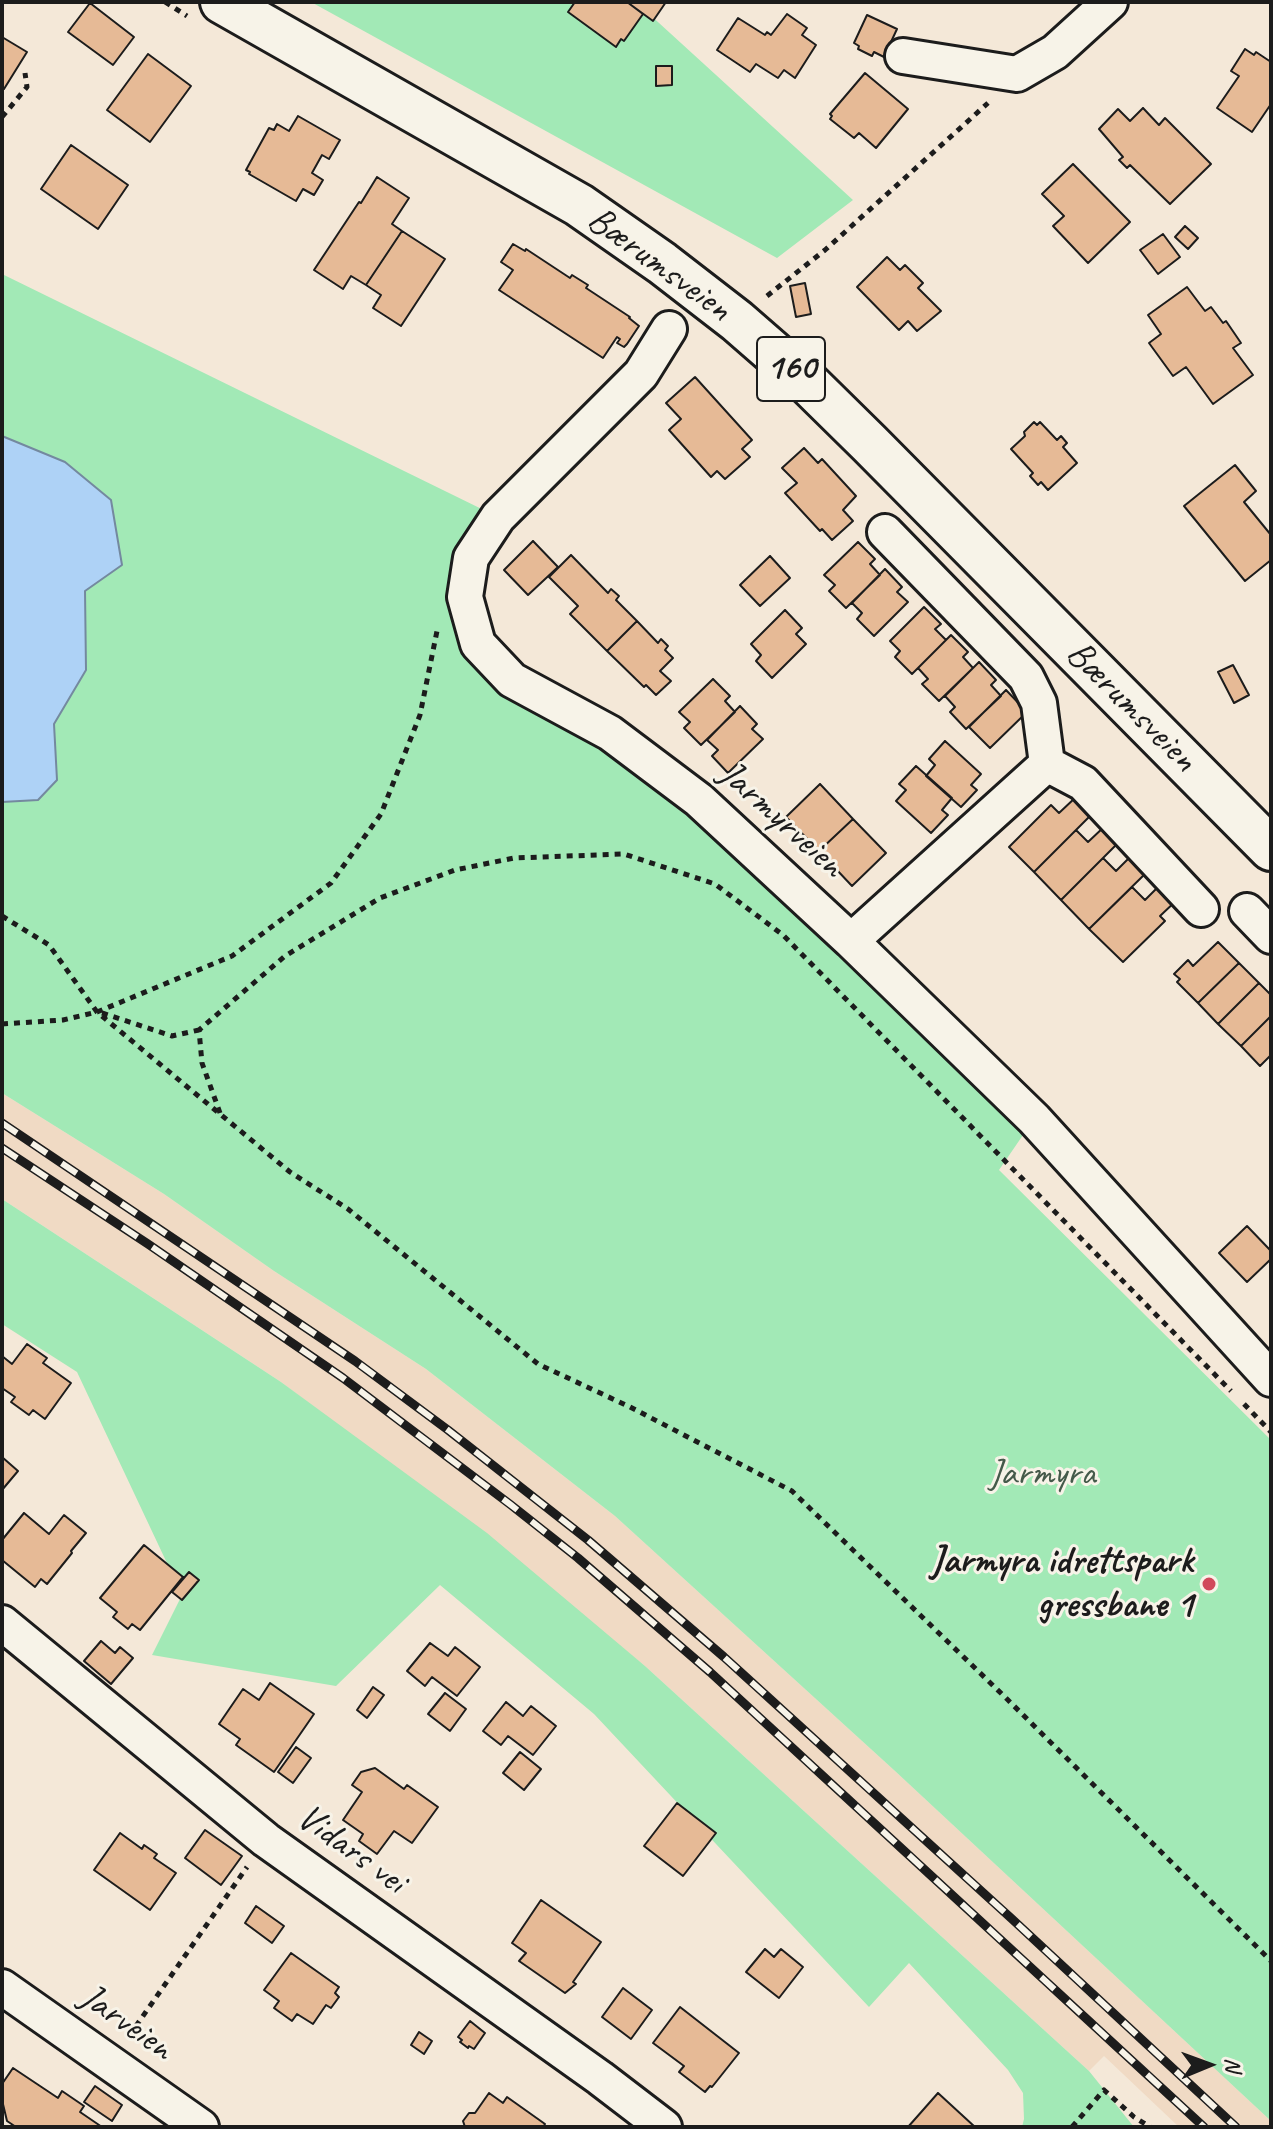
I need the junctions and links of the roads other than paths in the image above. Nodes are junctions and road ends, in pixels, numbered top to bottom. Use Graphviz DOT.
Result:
graph roads {
  1 [pos="1110,2"];
  2 [pos="205,9"];
  3 [pos="903,56"];
  4 [pos="669,329"];
  5 [pos="885,532"];
  6 [pos="1047,764"];
  7 [pos="1271,849"];
  8 [pos="1201,909"];
  9 [pos="1247,911"];
  10 [pos="1271,936"];
  11 [pos="851,941"];
  12 [pos="1271,1379"];
  13 [pos="2,1623"];
  14 [pos="2,1987"];
  15 [pos="201,2127"];
  16 [pos="664,2127"];
  1 -- 3 [label="street"];
  2 -- 7 [label="main road, Bærumsveien / 160"];
  4 -- 11 [label="street, Jarmyrveien"];
  5 -- 6 [label="street"];
  6 -- 8 [label="street"];
  6 -- 11 [label="street"];
  9 -- 10 [label="street"];
  11 -- 12 [label="street, Jarmyrveien"];
  13 -- 16 [label="street, Vidars vei"];
  14 -- 15 [label="street, Jarveien"];
}
